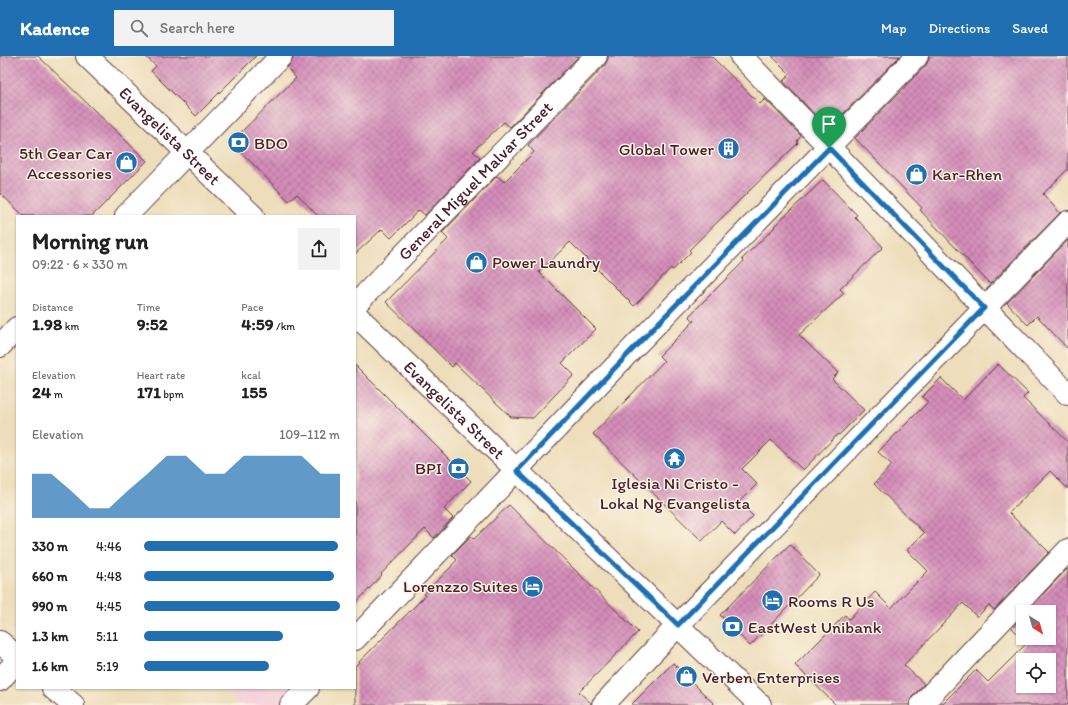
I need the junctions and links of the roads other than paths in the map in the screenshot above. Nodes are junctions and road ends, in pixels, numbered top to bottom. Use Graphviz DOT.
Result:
graph roads {
  1 [pos="86,56"];
  2 [pos="281,56"];
  3 [pos="596,56"];
  4 [pos="741,56"];
  5 [pos="917,56"];
  6 [pos="829,148"];
  7 [pos="187,153"];
  8 [pos="127,215"];
  9 [pos="251,215"];
  10 [pos="1068,222"];
  11 [pos="356,305"];
  12 [pos="984,308"];
  13 [pos="356,315"];
  14 [pos="16,329"];
  15 [pos="0,346"];
  16 [pos="1068,394"];
  17 [pos="517,471"];
  18 [pos="1068,550"];
  19 [pos="678,625"];
  20 [pos="356,638"];
  21 [pos="0,642"];
  22 [pos="16,656"];
  23 [pos="16,662"];
  24 [pos="0,680"];
  25 [pos="54,689"];
  26 [pos="307,689"];
  27 [pos="73,705"];
  28 [pos="291,705"];
  29 [pos="603,705"];
  30 [pos="760,705"];
  31 [pos="921,705"];
  1 -- 7 [label="street, Evangelista Street"];
  2 -- 7 [label="street"];
  3 -- 11 [label="street, General Miguel Malvar Street"];
  4 -- 6 [label="street"];
  5 -- 6 [label="street"];
  6 -- 12 [label="street"];
  6 -- 17 [label="street"];
  7 -- 8 [label="street"];
  7 -- 9 [label="street, Evangelista Street"];
  10 -- 12 [label="street"];
  12 -- 16 [label="street"];
  12 -- 19 [label="street"];
  13 -- 17 [label="street, Evangelista Street"];
  14 -- 15 [label="street"];
  17 -- 19 [label="street, Evangelista Street"];
  17 -- 20 [label="street"];
  18 -- 31 [label="street"];
  19 -- 29 [label="street"];
  19 -- 30 [label="street, Evangelista Street"];
  21 -- 22 [label="street"];
  23 -- 24 [label="street"];
  25 -- 27 [label="street"];
  26 -- 28 [label="street"];
}
